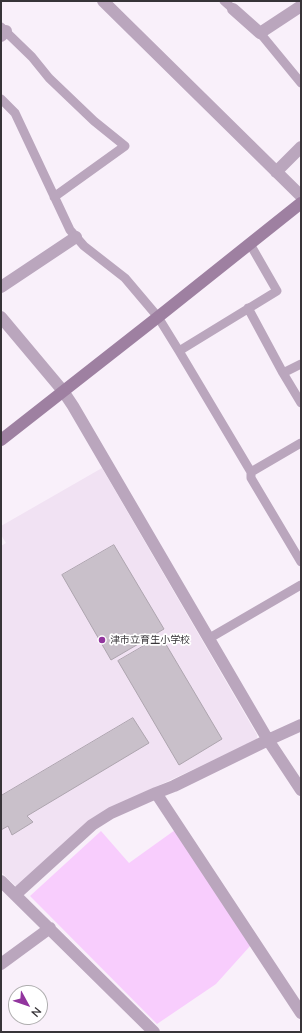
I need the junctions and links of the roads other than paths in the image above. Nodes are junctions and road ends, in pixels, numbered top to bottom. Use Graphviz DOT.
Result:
graph roads {
  1 [pos="103,1"];
  2 [pos="224,1"];
  3 [pos="301,6"];
  4 [pos="233,9"];
  5 [pos="3,31"];
  6 [pos="260,33"];
  7 [pos="301,83"];
  8 [pos="1,100"];
  9 [pos="301,147"];
  10 [pos="276,172"];
  11 [pos="301,196"];
  12 [pos="54,197"];
  13 [pos="301,203"];
  14 [pos="76,237"];
  15 [pos="250,244"];
  16 [pos="1,287"];
  17 [pos="248,308"];
  18 [pos="1,317"];
  19 [pos="158,317"];
  20 [pos="179,351"];
  21 [pos="301,364"];
  22 [pos="283,374"];
  23 [pos="63,391"];
  24 [pos="301,403"];
  25 [pos="1,440"];
  26 [pos="301,443"];
  27 [pos="251,472"];
  28 [pos="301,562"];
  29 [pos="301,585"];
  30 [pos="208,639"];
  31 [pos="301,725"];
  32 [pos="268,740"];
  33 [pos="301,790"];
  34 [pos="156,792"];
  35 [pos="1,882"];
  36 [pos="15,895"];
  37 [pos="50,928"];
  38 [pos="1,964"];
  39 [pos="301,1013"];
  40 [pos="152,1032"];
  1 -- 10 [label="street"];
  2 -- 4 [label="lane"];
  3 -- 6 [label="street"];
  4 -- 6 [label="street"];
  5 -- 12 [label="lane"];
  6 -- 7 [label="lane"];
  8 -- 12 [label="lane"];
  9 -- 10 [label="street"];
  10 -- 11 [label="street"];
  12 -- 14 [label="lane"];
  13 -- 15 [label="street"];
  14 -- 16 [label="street"];
  14 -- 19 [label="lane"];
  15 -- 17 [label="lane"];
  15 -- 19 [label="street"];
  17 -- 20 [label="lane"];
  17 -- 22 [label="lane"];
  18 -- 23 [label="street"];
  19 -- 20 [label="lane"];
  19 -- 23 [label="street"];
  20 -- 27 [label="lane"];
  21 -- 22 [label="lane"];
  22 -- 24 [label="lane"];
  23 -- 25 [label="street"];
  23 -- 30 [label="street"];
  26 -- 27 [label="lane"];
  27 -- 28 [label="lane"];
  29 -- 30 [label="lane"];
  30 -- 32 [label="street"];
  31 -- 32 [label="street"];
  32 -- 33 [label="street"];
  32 -- 34 [label="street"];
  34 -- 36 [label="street"];
  34 -- 39 [label="street"];
  35 -- 36 [label="street"];
  36 -- 37 [label="street"];
  37 -- 38 [label="street"];
  37 -- 40 [label="street"];
}
